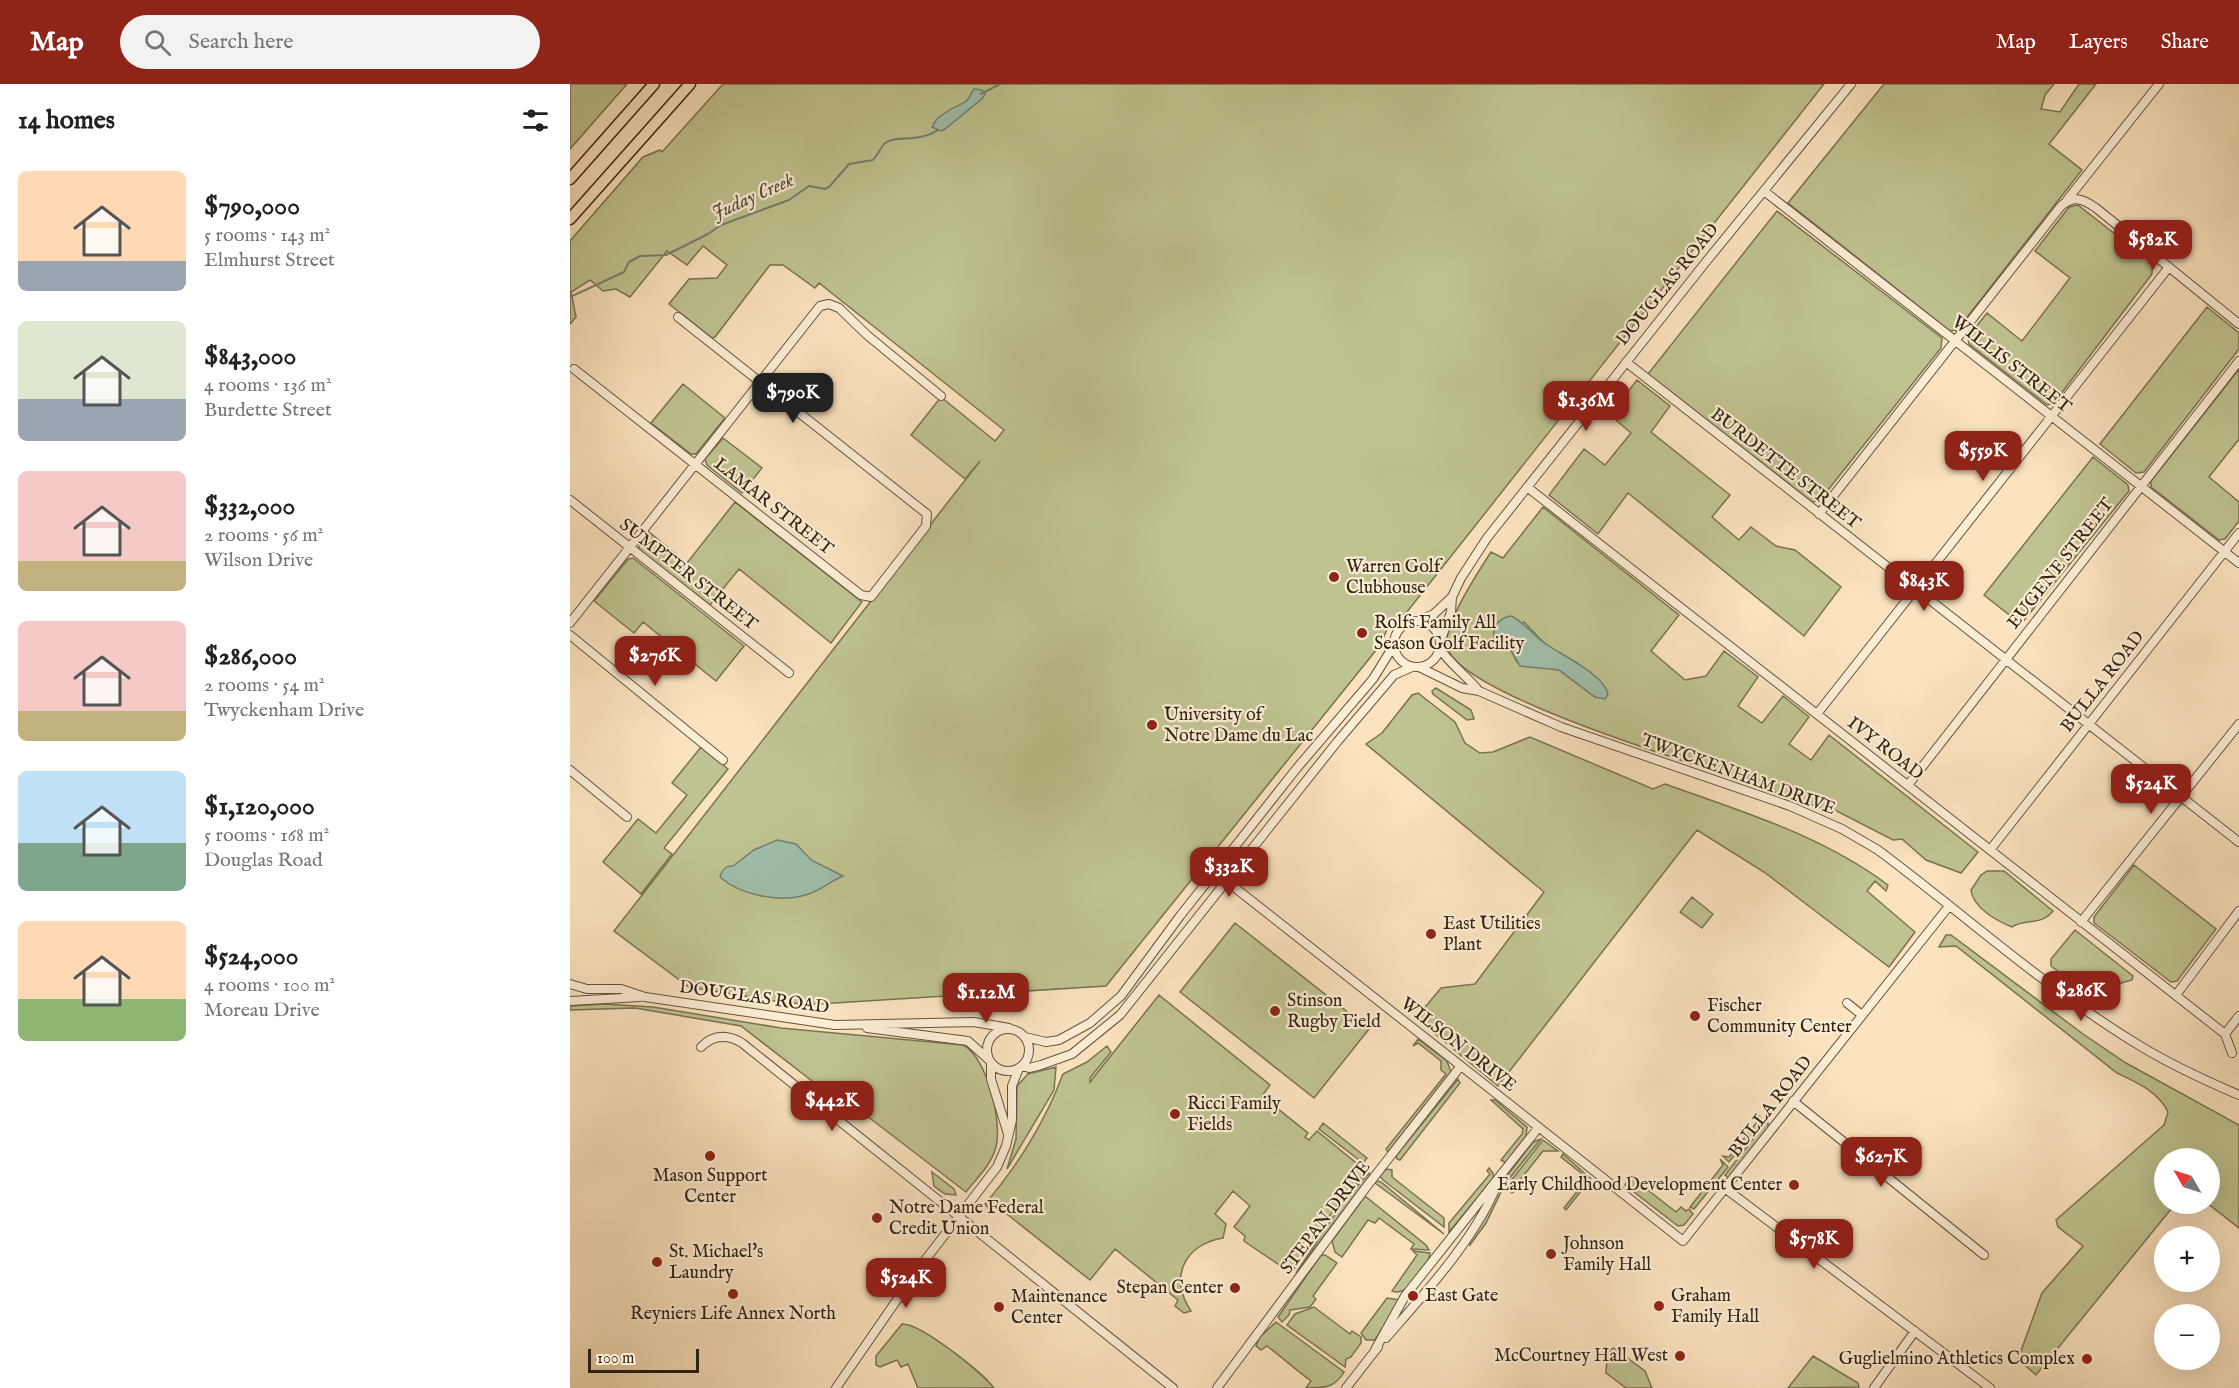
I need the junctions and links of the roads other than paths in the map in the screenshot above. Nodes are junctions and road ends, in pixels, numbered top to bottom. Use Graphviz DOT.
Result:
graph roads {
  1 [pos="654,84"];
  2 [pos="690,84"];
  3 [pos="1851,84"];
  4 [pos="2159,84"];
  5 [pos="570,179"];
  6 [pos="1764,191"];
  7 [pos="2069,200"];
  8 [pos="570,219"];
  9 [pos="2169,267"];
  10 [pos="678,317"];
  11 [pos="2239,324"];
  12 [pos="1956,342"];
  13 [pos="2239,361"];
  14 [pos="1626,362"];
  15 [pos="574,369"];
  16 [pos="760,381"];
  17 [pos="941,396"];
  18 [pos="2052,416"];
  19 [pos="695,464"];
  20 [pos="2141,486"];
  21 [pos="1527,487"];
  22 [pos="570,500"];
  23 [pos="1819,514"];
  24 [pos="2239,533"];
  25 [pos="629,548"];
  26 [pos="2225,552"];
  27 [pos="2239,563"];
  28 [pos="1914,588"];
  29 [pos="1452,597"];
  30 [pos="1418,621"];
  31 [pos="570,623"];
  32 [pos="570,635"];
  33 [pos="1394,645"];
  34 [pos="1440,645"];
  35 [pos="2006,659"];
  36 [pos="1415,667"];
  37 [pos="789,673"];
  38 [pos="1479,691"];
  39 [pos="1816,714"];
  40 [pos="2239,724"];
  41 [pos="2088,725"];
  42 [pos="723,760"];
  43 [pos="570,770"];
  44 [pos="1908,786"];
  45 [pos="2181,797"];
  46 [pos="627,817"];
  47 [pos="2239,842"];
  48 [pos="1990,850"];
  49 [pos="1215,872"];
  50 [pos="1226,881"];
  51 [pos="1949,906"];
  52 [pos="2239,911"];
  53 [pos="2081,922"];
  54 [pos="570,984"];
  55 [pos="2176,995"];
  56 [pos="645,997"];
  57 [pos="570,1001"];
  58 [pos="1847,1004"];
  59 [pos="1862,1015"];
  60 [pos="2239,1016"];
  61 [pos="859,1026"];
  62 [pos="1009,1028"];
  63 [pos="2225,1034"];
  64 [pos="1025,1037"];
  65 [pos="701,1047"];
  66 [pos="2232,1053"];
  67 [pos="989,1061"];
  68 [pos="1020,1067"];
  69 [pos="1460,1067"];
  70 [pos="2239,1095"];
  71 [pos="1793,1101"];
  72 [pos="1538,1128"];
  73 [pos="1008,1136"];
  74 [pos="1502,1173"];
  75 [pos="1726,1189"];
  76 [pos="959,1216"];
  77 [pos="1683,1241"];
  78 [pos="1984,1255"];
  79 [pos="1915,1331"];
  80 [pos="1375,1350"];
  81 [pos="836,1388"];
  82 [pos="1173,1388"];
  83 [pos="1216,1388"];
  84 [pos="1346,1388"];
  85 [pos="1874,1388"];
  86 [pos="1990,1388"];
  1 -- 5 [label="highway"];
  2 -- 8 [label="highway"];
  3 -- 6 [label="street, DOUGLAS ROAD"];
  4 -- 7 [label="street"];
  6 -- 12 [label="street, WILLIS STREET"];
  6 -- 14 [label="street, DOUGLAS ROAD"];
  7 -- 9 [label="street"];
  7 -- 12 [label="street"];
  9 -- 11 [label="street"];
  9 -- 18 [label="street"];
  10 -- 16 [label="street"];
  12 -- 18 [label="street, WILLIS STREET"];
  12 -- 23 [label="street"];
  13 -- 20 [label="street, EUGENE STREET"];
  14 -- 21 [label="street, DOUGLAS ROAD"];
  14 -- 23 [label="street, BURDETTE STREET"];
  15 -- 19 [label="street, LAMAR STREET"];
  16 -- 17 [label="street"];
  16 -- 19 [label="street"];
  16 -- 19 [label="street, LAMAR STREET"];
  18 -- 20 [label="street, WILLIS STREET"];
  18 -- 28 [label="street"];
  19 -- 25 [label="street"];
  20 -- 26 [label="street, WILLIS STREET"];
  20 -- 35 [label="street, EUGENE STREET"];
  21 -- 29 [label="street, DOUGLAS ROAD"];
  21 -- 39 [label="street, IVY ROAD"];
  22 -- 25 [label="street, SUMPTER STREET"];
  23 -- 28 [label="street, BURDETTE STREET"];
  24 -- 26 [label="street, BULLA ROAD"];
  25 -- 31 [label="street"];
  25 -- 37 [label="street, SUMPTER STREET"];
  26 -- 27 [label="street, WILLIS STREET"];
  26 -- 41 [label="street, BULLA ROAD"];
  28 -- 35 [label="street, BURDETTE STREET"];
  28 -- 39 [label="street"];
  29 -- 30 [label="street, DOUGLAS ROAD"];
  29 -- 34 [label="street, DOUGLAS ROAD"];
  30 -- 33 [label="street"];
  30 -- 34 [label="street"];
  32 -- 42 [label="street"];
  33 -- 36 [label="street"];
  33 -- 49 [label="street"];
  34 -- 36 [label="street"];
  34 -- 38 [label="street, TWYCKENHAM DRIVE"];
  35 -- 41 [label="street, BURDETTE STREET"];
  35 -- 44 [label="street, EUGENE STREET"];
  36 -- 38 [label="street, TWYCKENHAM DRIVE"];
  36 -- 50 [label="street"];
  38 -- 51 [label="street, TWYCKENHAM DRIVE"];
  39 -- 44 [label="street, IVY ROAD"];
  40 -- 45 [label="street"];
  41 -- 45 [label="street, BURDETTE STREET"];
  41 -- 48 [label="street, BULLA ROAD"];
  43 -- 46 [label="street"];
  44 -- 48 [label="street, IVY ROAD"];
  45 -- 47 [label="street, BURDETTE STREET"];
  45 -- 53 [label="street"];
  48 -- 53 [label="street, IVY ROAD"];
  49 -- 50 [label="street, WILSON DRIVE"];
  49 -- 64 [label="street"];
  50 -- 68 [label="street"];
  50 -- 69 [label="street, WILSON DRIVE"];
  51 -- 59 [label="street, BULLA ROAD"];
  51 -- 70 [label="street, TWYCKENHAM DRIVE"];
  52 -- 55 [label="street"];
  53 -- 55 [label="street, IVY ROAD"];
  54 -- 56 [label="street, DOUGLAS ROAD"];
  55 -- 63 [label="street, IVY ROAD"];
  56 -- 57 [label="street, DOUGLAS ROAD"];
  56 -- 61 [label="street, DOUGLAS ROAD"];
  58 -- 59 [label="street"];
  59 -- 71 [label="street, BULLA ROAD"];
  60 -- 63 [label="street"];
  61 -- 62 [label="street, DOUGLAS ROAD"];
  61 -- 67 [label="street, DOUGLAS ROAD"];
  62 -- 64 [label="street"];
  62 -- 67 [label="street"];
  63 -- 66 [label="street"];
  64 -- 68 [label="street"];
  65 -- 76 [label="street"];
  67 -- 68 [label="street"];
  67 -- 73 [label="street"];
  68 -- 73 [label="street"];
  69 -- 72 [label="street, WILSON DRIVE"];
  69 -- 83 [label="street, STEPAN DRIVE"];
  71 -- 75 [label="street, BULLA ROAD"];
  71 -- 78 [label="street"];
  72 -- 74 [label="street"];
  72 -- 77 [label="street, WILSON DRIVE"];
  73 -- 76 [label="street"];
  74 -- 80 [label="street"];
  74 -- 80 [label="street"];
  75 -- 77 [label="street, BULLA ROAD"];
  75 -- 79 [label="street"];
  76 -- 81 [label="street"];
  76 -- 82 [label="street"];
  79 -- 85 [label="street"];
  79 -- 86 [label="street"];
  80 -- 84 [label="street"];
}
